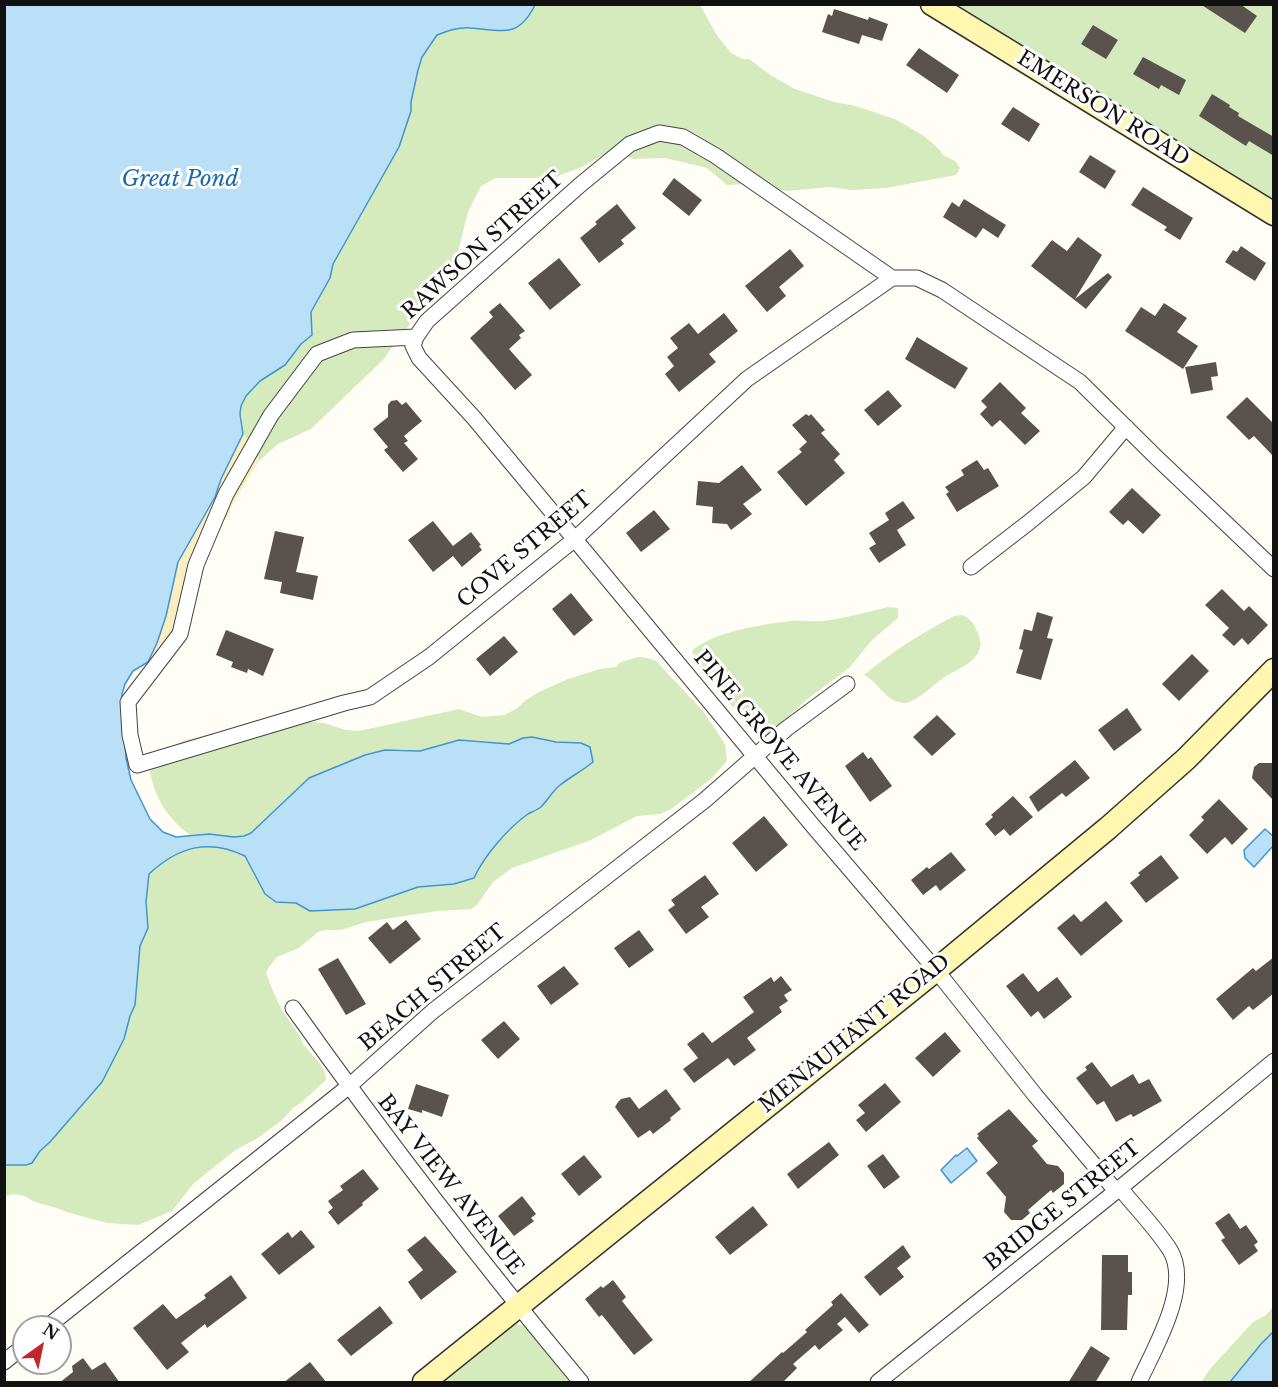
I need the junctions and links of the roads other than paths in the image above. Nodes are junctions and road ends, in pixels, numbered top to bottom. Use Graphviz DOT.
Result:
graph roads {
  1 [pos="932,4"];
  2 [pos="1274,214"];
  3 [pos="891,278"];
  4 [pos="417,337"];
  5 [pos="1126,427"];
  6 [pos="575,539"];
  7 [pos="971,567"];
  8 [pos="1274,569"];
  9 [pos="1274,670"];
  10 [pos="847,684"];
  11 [pos="755,756"];
  12 [pos="137,765"];
  13 [pos="936,970"];
  14 [pos="293,1008"];
  15 [pos="1274,1060"];
  16 [pos="348,1087"];
  17 [pos="1118,1190"];
  18 [pos="518,1307"];
  19 [pos="62,1315"];
  20 [pos="424,1383"];
  21 [pos="580,1383"];
  22 [pos="878,1383"];
  23 [pos="1139,1383"];
  1 -- 2 [label="main road, EMERSON ROAD"];
  3 -- 4 [label="street, RAWSON STREET"];
  3 -- 5 [label="street"];
  3 -- 6 [label="street, COVE STREET"];
  4 -- 6 [label="street, PINE GROVE AVENUE"];
  4 -- 12 [label="street, RAWSON STREET"];
  5 -- 7 [label="street"];
  5 -- 8 [label="street"];
  6 -- 11 [label="street, PINE GROVE AVENUE"];
  6 -- 12 [label="street, COVE STREET"];
  9 -- 13 [label="main road, MENAUHANT ROAD"];
  10 -- 11 [label="street, BEACH STREET"];
  11 -- 13 [label="street, PINE GROVE AVENUE"];
  11 -- 16 [label="street, BEACH STREET"];
  13 -- 17 [label="street, PINE GROVE AVENUE"];
  13 -- 18 [label="main road, MENAUHANT ROAD"];
  14 -- 16 [label="street, BAY VIEW AVENUE"];
  15 -- 17 [label="street, BRIDGE STREET"];
  16 -- 18 [label="street, BAY VIEW AVENUE"];
  16 -- 19 [label="street, BEACH STREET"];
  17 -- 22 [label="street, BRIDGE STREET"];
  17 -- 23 [label="street, PINE GROVE AVENUE"];
  18 -- 20 [label="main road, MENAUHANT ROAD"];
  18 -- 21 [label="street, BAY VIEW AVENUE"];
}
